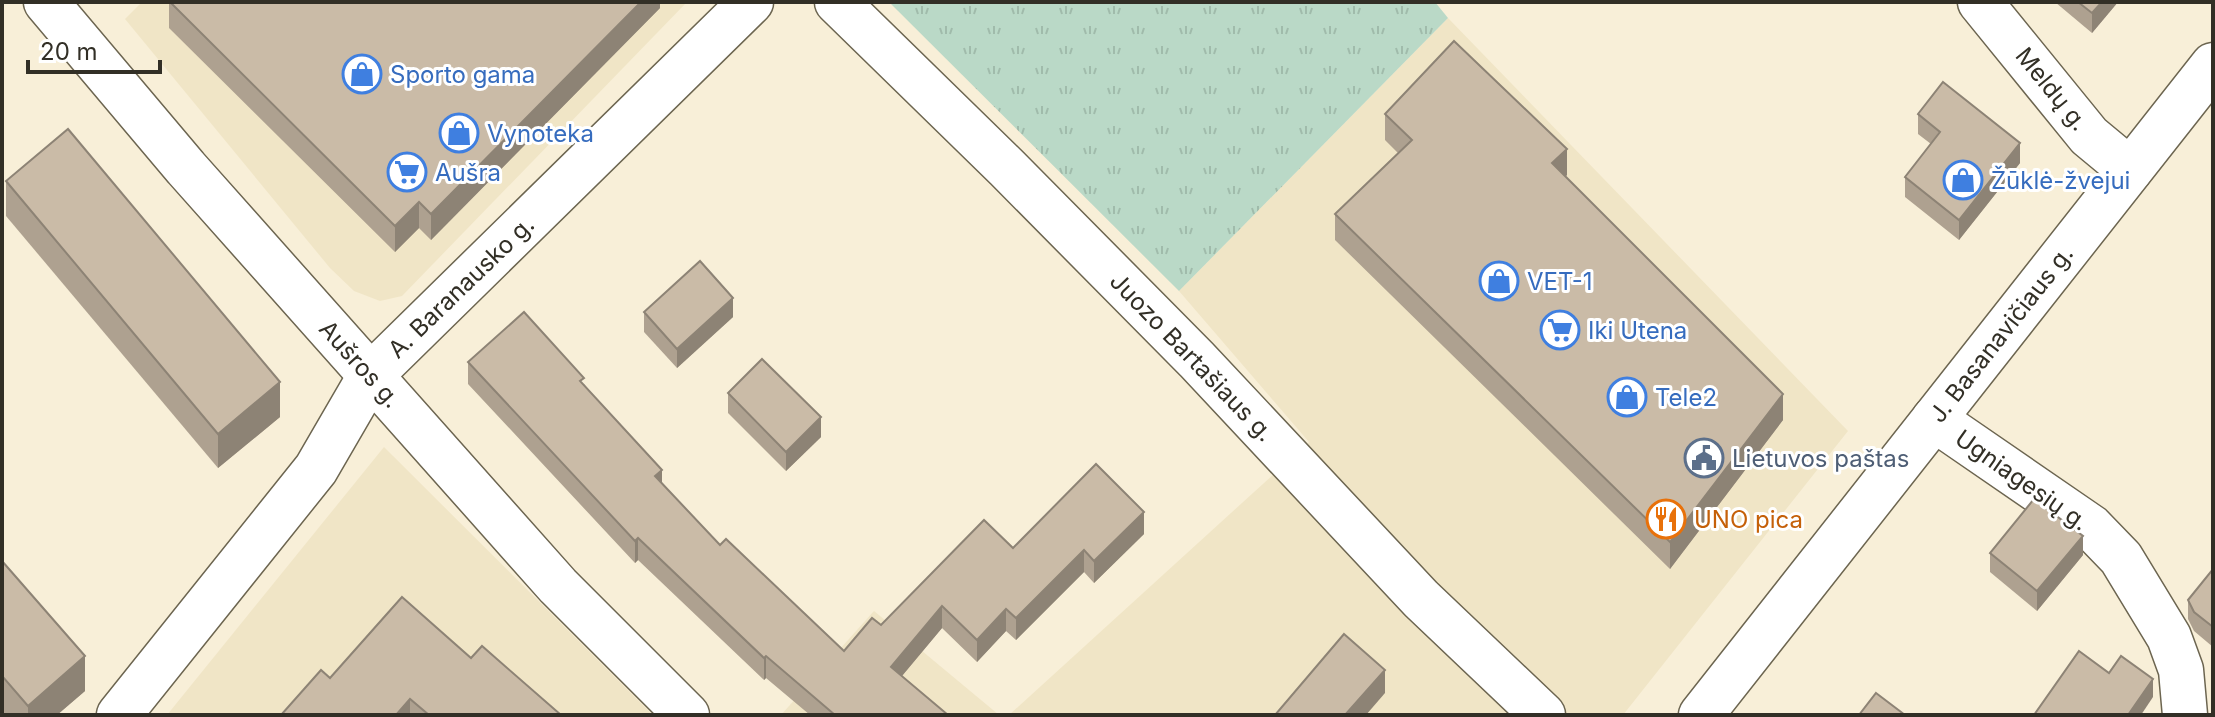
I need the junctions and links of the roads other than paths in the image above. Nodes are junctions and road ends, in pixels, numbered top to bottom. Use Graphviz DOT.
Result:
graph roads {
  1 [pos="46,2"];
  2 [pos="751,2"];
  3 [pos="837,2"];
  4 [pos="1980,2"];
  5 [pos="2213,65"];
  6 [pos="2130,170"];
  7 [pos="370,376"];
  8 [pos="1934,419"];
  9 [pos="119,715"];
  10 [pos="687,715"];
  11 [pos="1543,715"];
  12 [pos="1701,715"];
  13 [pos="2185,715"];
  1 -- 7 [label="street, Aušros g."];
  2 -- 7 [label="street, A. Baranausko g."];
  3 -- 11 [label="street, Juozo Bartašiaus g."];
  4 -- 6 [label="street, Meldų g."];
  5 -- 6 [label="street, J. Basanavičiaus g."];
  6 -- 8 [label="street, J. Basanavičiaus g."];
  7 -- 9 [label="street, A. Baranausko g."];
  7 -- 10 [label="street, Aušros g."];
  8 -- 12 [label="street, J. Basanavičiaus g."];
  8 -- 13 [label="street, Ugniagesių g."];
}
